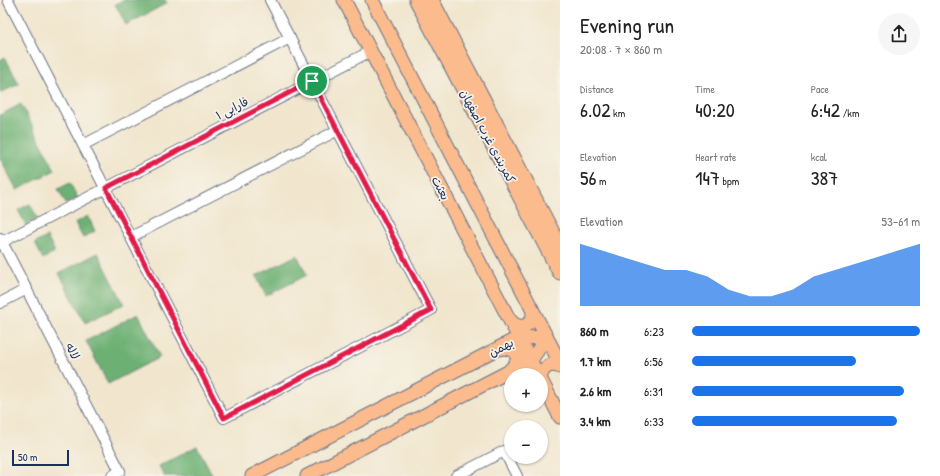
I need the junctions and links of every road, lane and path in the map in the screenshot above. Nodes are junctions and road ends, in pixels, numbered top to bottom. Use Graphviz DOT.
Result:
graph roads {
  1 [pos="8,0"];
  2 [pos="270,0"];
  3 [pos="344,0"];
  4 [pos="372,0"];
  5 [pos="417,0"];
  6 [pos="431,0"];
  7 [pos="290,38"];
  8 [pos="371,51"];
  9 [pos="312,81"];
  10 [pos="338,130"];
  11 [pos="83,145"];
  12 [pos="106,188"];
  13 [pos="131,237"];
  14 [pos="1,241"];
  15 [pos="560,248"];
  16 [pos="560,272"];
  17 [pos="26,289"];
  18 [pos="0,303"];
  19 [pos="532,309"];
  20 [pos="510,320"];
  21 [pos="547,337"];
  22 [pos="519,338"];
  23 [pos="497,349"];
  24 [pos="531,360"];
  25 [pos="560,363"];
  26 [pos="560,367"];
  27 [pos="512,368"];
  28 [pos="514,368"];
  29 [pos="535,368"];
  30 [pos="546,368"];
  31 [pos="504,373"];
  32 [pos="548,393"];
  33 [pos="560,417"];
  34 [pos="116,474"];
  35 [pos="252,476"];
  36 [pos="306,476"];
  37 [pos="456,476"];
  38 [pos="517,476"];
  1 -- 11 [label="street"];
  2 -- 7 [label="street"];
  3 -- 8 [label="main road, بعثت"];
  4 -- 19 [label="main road"];
  5 -- 16 [label="highway, کمربندی غرب اصفهان"];
  6 -- 15 [label="highway, کمربندی غرب اصفهان"];
  7 -- 9 [label="street"];
  7 -- 11 [label="street"];
  8 -- 9 [label="street, فارابی ۱"];
  8 -- 20 [label="main road, بعثت"];
  9 -- 10 [label="street"];
  9 -- 12 [label="street, فارابی ۱"];
  10 -- 13 [label="street"];
  10 -- 13 [label="street"];
  11 -- 12 [label="street"];
  12 -- 13 [label="street"];
  12 -- 14 [label="street, فارابی ۱"];
  14 -- 17 [label="street, لاله"];
  17 -- 18 [label="street"];
  17 -- 34 [label="street, لاله"];
  19 -- 20 [label="main road"];
  19 -- 21 [label="main road"];
  20 -- 22 [label="main road, بعثت"];
  20 -- 23 [label="main road"];
  21 -- 22 [label="main road, بهمن"];
  21 -- 24 [label="main road, بهمن"];
  21 -- 25 [label="main road"];
  22 -- 23 [label="main road, بهمن"];
  22 -- 24 [label="main road, بعثت"];
  23 -- 27 [label="main road"];
  23 -- 35 [label="main road, بهمن"];
  24 -- 28 [label="main road, بهمن"];
  24 -- 29 [label="main road, بعثت"];
  26 -- 30 [label="main road"];
  31 -- 36 [label="main road, بهمن"];
  32 -- 33 [label="main road, بعثت"];
  37 -- 38 [label="street"];
}
